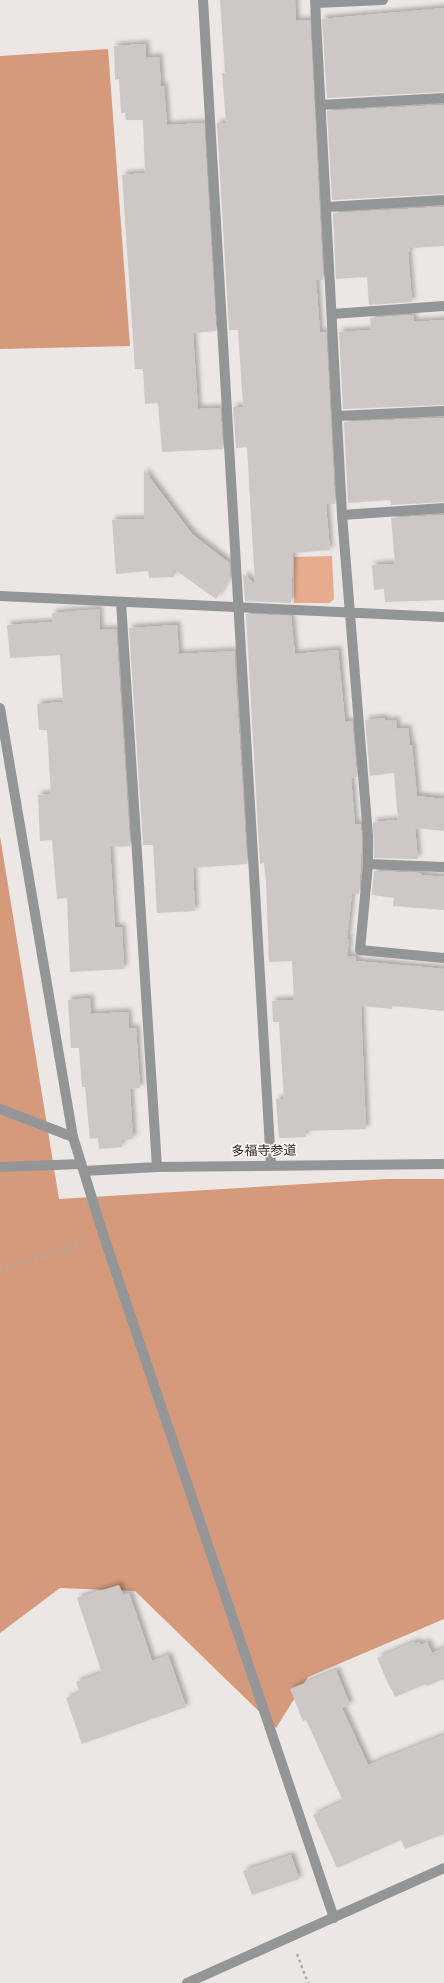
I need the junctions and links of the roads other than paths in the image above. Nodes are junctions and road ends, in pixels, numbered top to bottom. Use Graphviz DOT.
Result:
graph roads {
  1 [pos="203,0"];
  2 [pos="383,0"];
  3 [pos="316,1"];
  4 [pos="444,98"];
  5 [pos="320,105"];
  6 [pos="444,200"];
  7 [pos="326,207"];
  8 [pos="444,306"];
  9 [pos="332,314"];
  10 [pos="444,411"];
  11 [pos="337,416"];
  12 [pos="444,508"];
  13 [pos="342,515"];
  14 [pos="0,596"];
  15 [pos="121,602"];
  16 [pos="238,608"];
  17 [pos="349,613"];
  18 [pos="444,617"];
  19 [pos="0,708"];
  20 [pos="368,864"];
  21 [pos="444,867"];
  22 [pos="444,958"];
  23 [pos="0,1109"];
  24 [pos="73,1137"];
  25 [pos="444,1164"];
  26 [pos="271,1165"];
  27 [pos="0,1167"];
  28 [pos="157,1167"];
  29 [pos="83,1168"];
  30 [pos="444,1868"];
  31 [pos="334,1918"];
  32 [pos="187,1983"];
  1 -- 16 [label="street"];
  2 -- 3 [label="street"];
  3 -- 5 [label="street"];
  4 -- 5 [label="street"];
  5 -- 7 [label="street"];
  6 -- 7 [label="street"];
  7 -- 9 [label="street"];
  8 -- 9 [label="street"];
  9 -- 11 [label="street"];
  10 -- 11 [label="street"];
  11 -- 13 [label="street"];
  12 -- 13 [label="street"];
  13 -- 17 [label="street"];
  14 -- 15 [label="street"];
  15 -- 16 [label="street"];
  15 -- 28 [label="street"];
  16 -- 17 [label="street"];
  16 -- 26 [label="street"];
  17 -- 18 [label="street"];
  17 -- 20 [label="street"];
  19 -- 24 [label="street"];
  20 -- 21 [label="street"];
  20 -- 22 [label="street"];
  23 -- 24 [label="street"];
  24 -- 29 [label="street"];
  25 -- 26 [label="street, 多福寺参道"];
  26 -- 28 [label="street, 多福寺参道"];
  27 -- 29 [label="street, 多福寺参道"];
  28 -- 29 [label="street, 多福寺参道"];
  29 -- 31 [label="street"];
  30 -- 31 [label="street"];
  31 -- 32 [label="street"];
}
